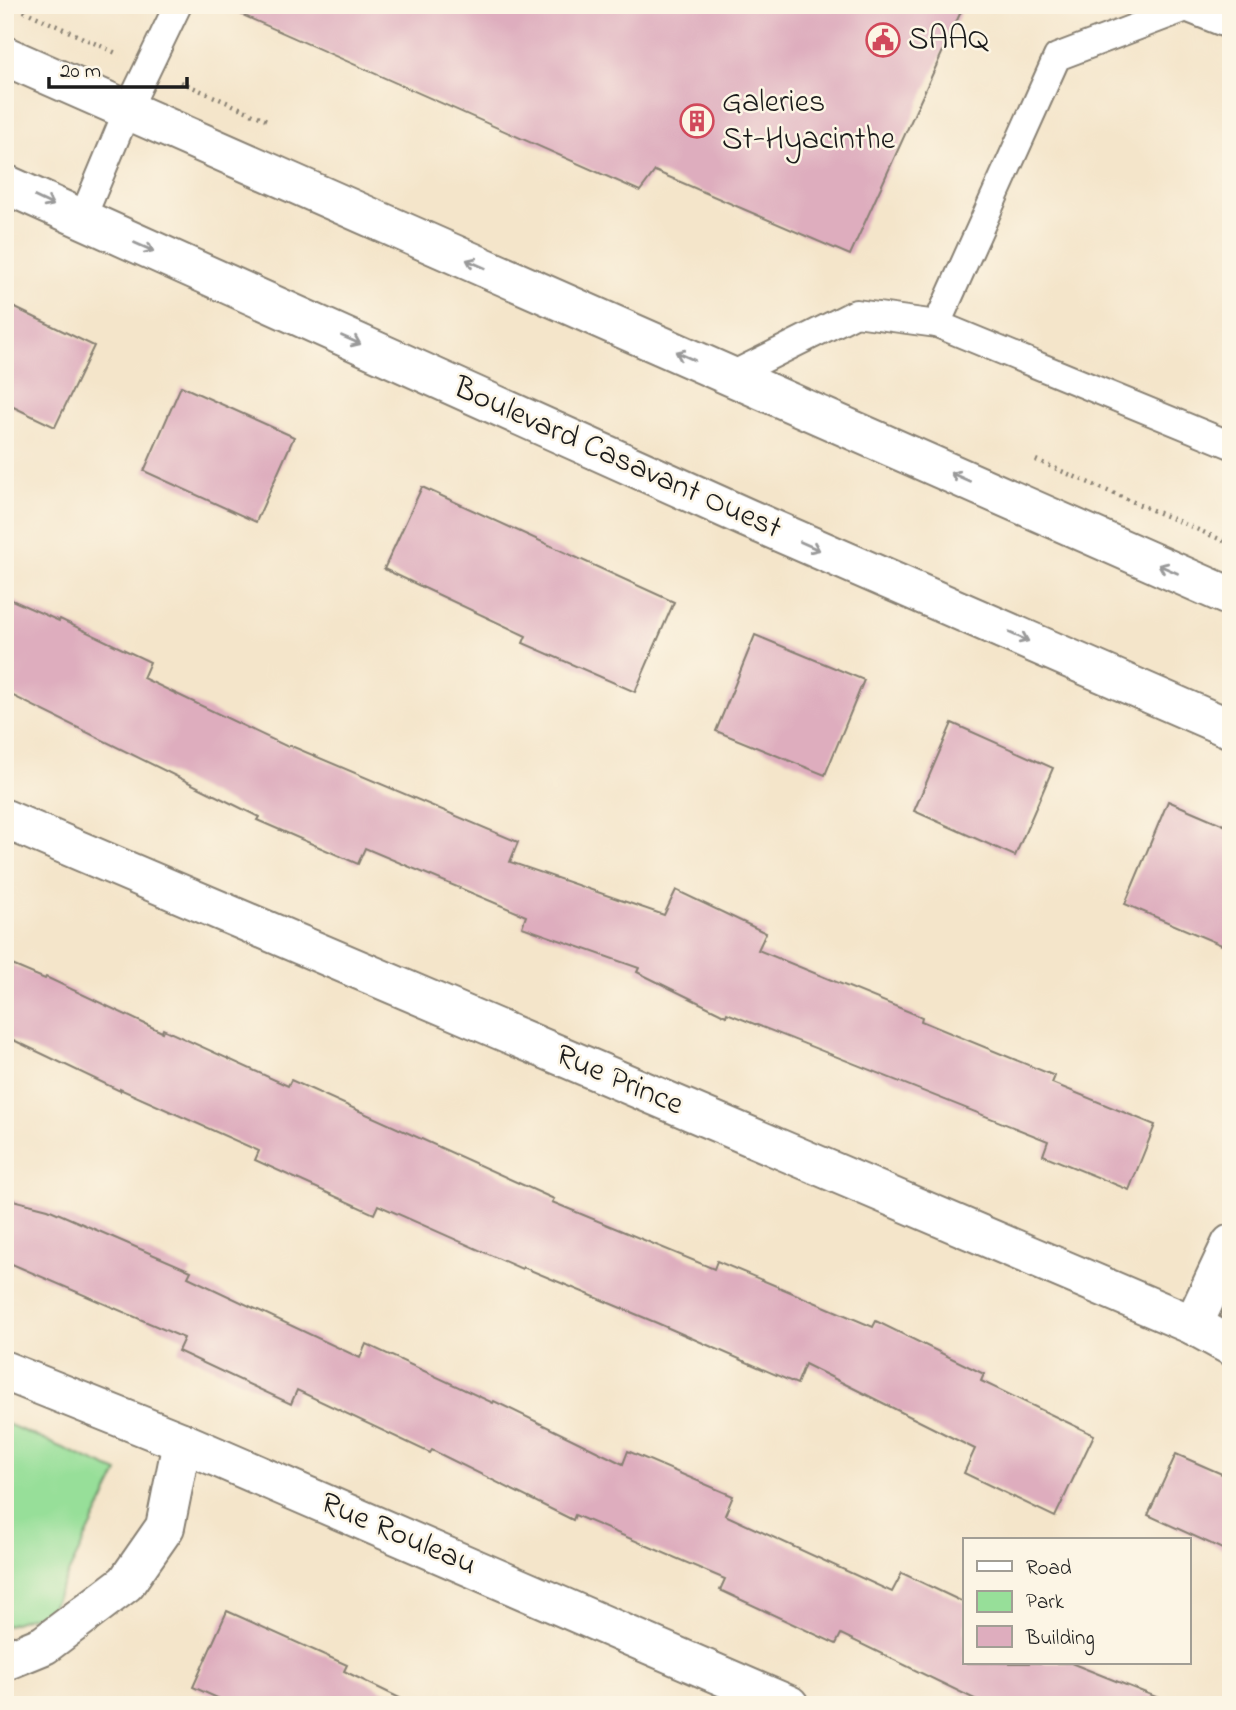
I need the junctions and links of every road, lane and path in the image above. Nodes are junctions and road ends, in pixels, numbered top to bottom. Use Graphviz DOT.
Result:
graph roads {
  1 [pos="177,5"];
  2 [pos="1231,26"];
  3 [pos="5,56"];
  4 [pos="127,111"];
  5 [pos="5,184"];
  6 [pos="82,219"];
  7 [pos="937,324"];
  8 [pos="730,376"];
  9 [pos="1231,445"];
  10 [pos="1231,597"];
  11 [pos="1231,729"];
  12 [pos="5,819"];
  13 [pos="1231,1244"];
  14 [pos="1193,1325"];
  15 [pos="1231,1346"];
  16 [pos="5,1371"];
  17 [pos="182,1442"];
  18 [pos="5,1661"];
  19 [pos="789,1705"];
  1 -- 4 [label="lane"];
  2 -- 7 [label="lane"];
  3 -- 4 [label="street"];
  4 -- 6 [label="lane"];
  8 -- 4 [label="street, one-way"];
  5 -- 6 [label="street, Boulevard Casavant Ouest, one-way"];
  6 -- 11 [label="street, Boulevard Casavant Ouest, one-way"];
  7 -- 8 [label="lane"];
  7 -- 9 [label="lane"];
  10 -- 8 [label="street, one-way"];
  12 -- 14 [label="street, Rue Prince"];
  13 -- 14 [label="street"];
  14 -- 15 [label="street, Rue Prince"];
  16 -- 17 [label="street, Rue Rouleau"];
  17 -- 18 [label="street"];
  17 -- 19 [label="street, Rue Rouleau"];
}
